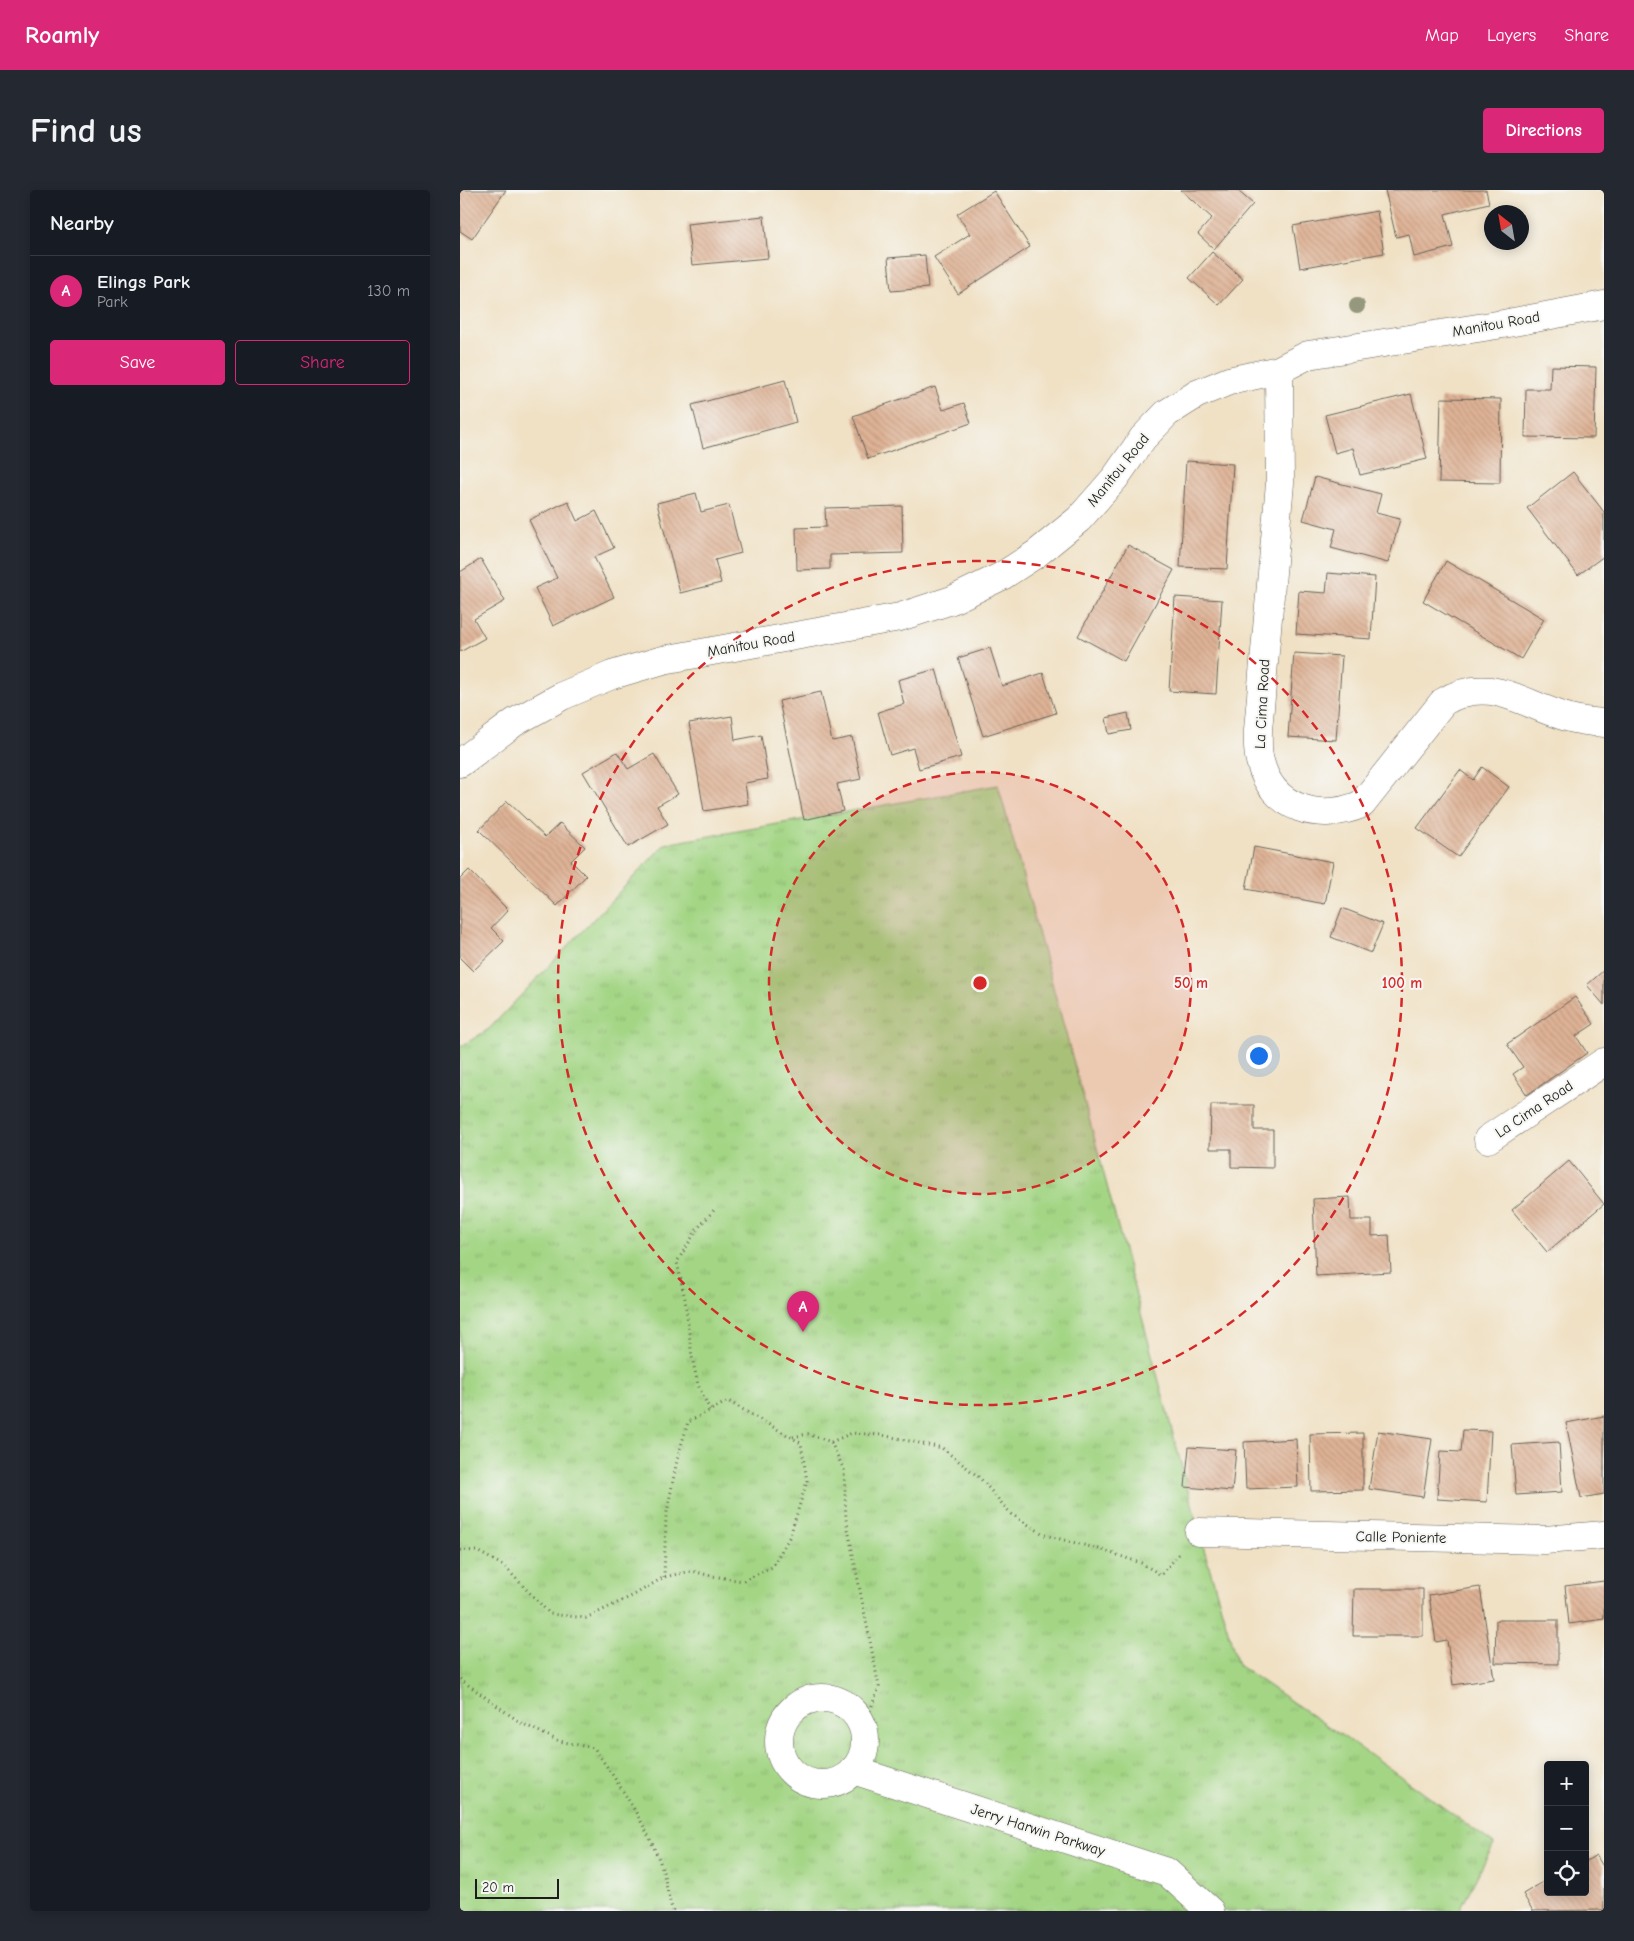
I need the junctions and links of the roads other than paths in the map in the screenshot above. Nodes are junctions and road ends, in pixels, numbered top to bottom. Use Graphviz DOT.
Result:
graph roads {
  1 [pos="1604,305"];
  2 [pos="1279,370"];
  3 [pos="1604,724"];
  4 [pos="460,763"];
  5 [pos="1604,1062"];
  6 [pos="1488,1139"];
  7 [pos="1199,1532"];
  8 [pos="1604,1535"];
  9 [pos="853,1770"];
  10 [pos="1210,1911"];
  1 -- 2 [label="street, Manitou Road"];
  2 -- 3 [label="street, La Cima Road"];
  2 -- 4 [label="street, Manitou Road"];
  5 -- 6 [label="street, La Cima Road"];
  7 -- 8 [label="street, Calle Poniente"];
  9 -- 9 [label="street"];
  9 -- 10 [label="street, Jerry Harwin Parkway"];
}
